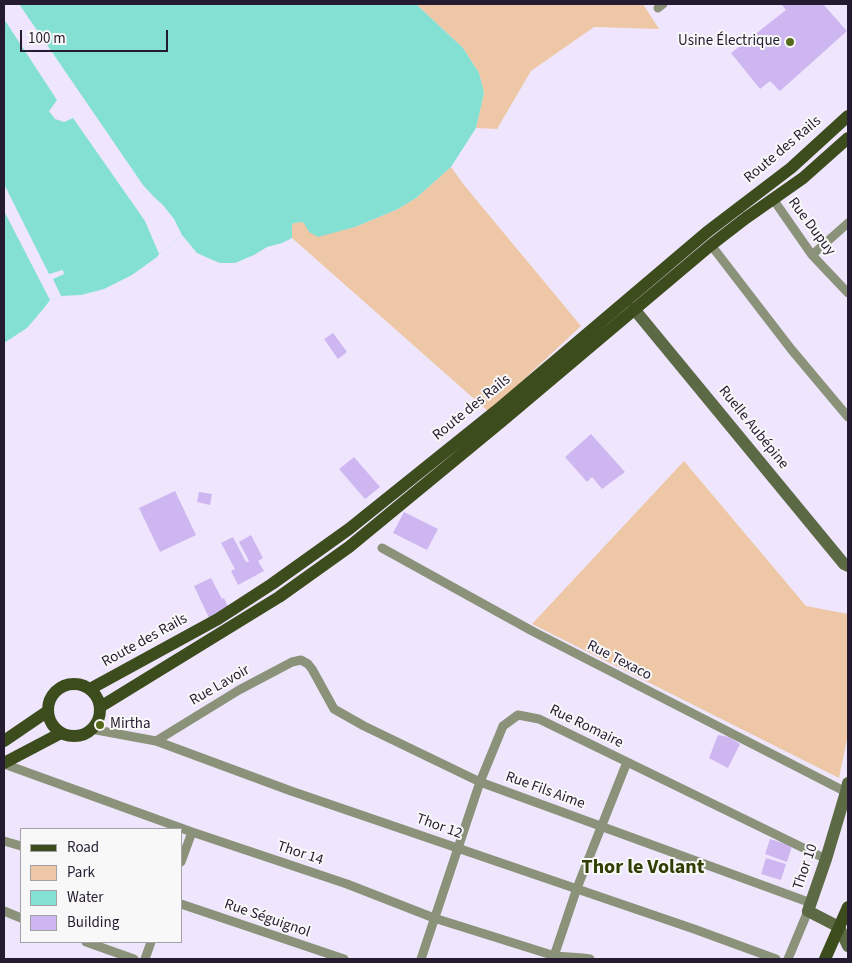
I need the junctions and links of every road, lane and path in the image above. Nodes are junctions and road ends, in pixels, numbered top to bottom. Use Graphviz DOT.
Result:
graph roads {
  1 [pos="848,116"];
  2 [pos="848,138"];
  3 [pos="773,199"];
  4 [pos="848,223"];
  5 [pos="711,246"];
  6 [pos="812,256"];
  7 [pos="848,293"];
  8 [pos="634,310"];
  9 [pos="848,417"];
  10 [pos="382,548"];
  11 [pos="848,566"];
  12 [pos="301,660"];
  13 [pos="90,689"];
  14 [pos="100,707"];
  15 [pos="48,711"];
  16 [pos="91,729"];
  17 [pos="61,732"];
  18 [pos="156,741"];
  19 [pos="4,742"];
  20 [pos="627,762"];
  21 [pos="4,764"];
  22 [pos="480,782"];
  23 [pos="847,788"];
  24 [pos="602,827"];
  25 [pos="181,828"];
  26 [pos="182,828"];
  27 [pos="192,832"];
  28 [pos="4,841"];
  29 [pos="20,846"];
  30 [pos="457,848"];
  31 [pos="182,859"];
  32 [pos="826,859"];
  33 [pos="577,888"];
  34 [pos="182,904"];
  35 [pos="809,907"];
  36 [pos="848,907"];
  37 [pos="4,912"];
  38 [pos="20,918"];
  39 [pos="434,918"];
  40 [pos="839,927"];
  41 [pos="89,943"];
  42 [pos="151,943"];
  43 [pos="848,946"];
  44 [pos="554,958"];
  45 [pos="134,959"];
  46 [pos="145,959"];
  47 [pos="344,959"];
  48 [pos="421,959"];
  49 [pos="590,959"];
  50 [pos="776,959"];
  51 [pos="788,959"];
  52 [pos="824,959"];
  1 -- 13 [label="main road, Route des Rails"];
  2 -- 3 [label="main road, Route des Rails"];
  3 -- 5 [label="main road, Route des Rails"];
  3 -- 6 [label="street, Rue Dupuy"];
  4 -- 6 [label="street"];
  5 -- 8 [label="main road, Route des Rails"];
  5 -- 9 [label="street"];
  6 -- 7 [label="street, Rue Dupuy"];
  8 -- 11 [label="street, Ruelle Aubépine"];
  8 -- 14 [label="main road, Route des Rails"];
  10 -- 23 [label="street, Rue Texaco"];
  12 -- 18 [label="street, Rue Lavoir"];
  12 -- 22 [label="street, Rue Fils Aime"];
  13 -- 14 [label="main road"];
  13 -- 15 [label="main road"];
  14 -- 16 [label="main road"];
  15 -- 17 [label="main road"];
  15 -- 19 [label="main road"];
  16 -- 17 [label="main road"];
  16 -- 18 [label="street, Thor 12"];
  17 -- 21 [label="main road"];
  18 -- 30 [label="street, Thor 12"];
  20 -- 22 [label="street, Rue Romaire"];
  20 -- 24 [label="street"];
  20 -- 32 [label="street, Rue Romaire"];
  21 -- 25 [label="street, Thor 14"];
  22 -- 24 [label="street, Rue Fils Aime"];
  22 -- 30 [label="street, Rue Romaire"];
  23 -- 32 [label="street, Thor 10"];
  24 -- 33 [label="street"];
  24 -- 35 [label="street, Rue Fils Aime"];
  26 -- 27 [label="street, Thor 14"];
  27 -- 31 [label="street"];
  27 -- 39 [label="street, Thor 14"];
  28 -- 29 [label="street"];
  30 -- 33 [label="street, Thor 12"];
  30 -- 39 [label="street, Rue Romaire"];
  32 -- 35 [label="street, Thor 10"];
  33 -- 44 [label="street"];
  33 -- 50 [label="street, Thor 12"];
  34 -- 47 [label="street, Rue Séguignol"];
  35 -- 40 [label="street"];
  35 -- 51 [label="street, Thor 10"];
  36 -- 40 [label="main road"];
  37 -- 38 [label="street"];
  39 -- 44 [label="street, Thor 14"];
  39 -- 48 [label="street, Rue Romaire"];
  40 -- 43 [label="street"];
  40 -- 52 [label="main road"];
  41 -- 45 [label="street"];
  42 -- 46 [label="street"];
  44 -- 49 [label="street, Thor 14"];
}
